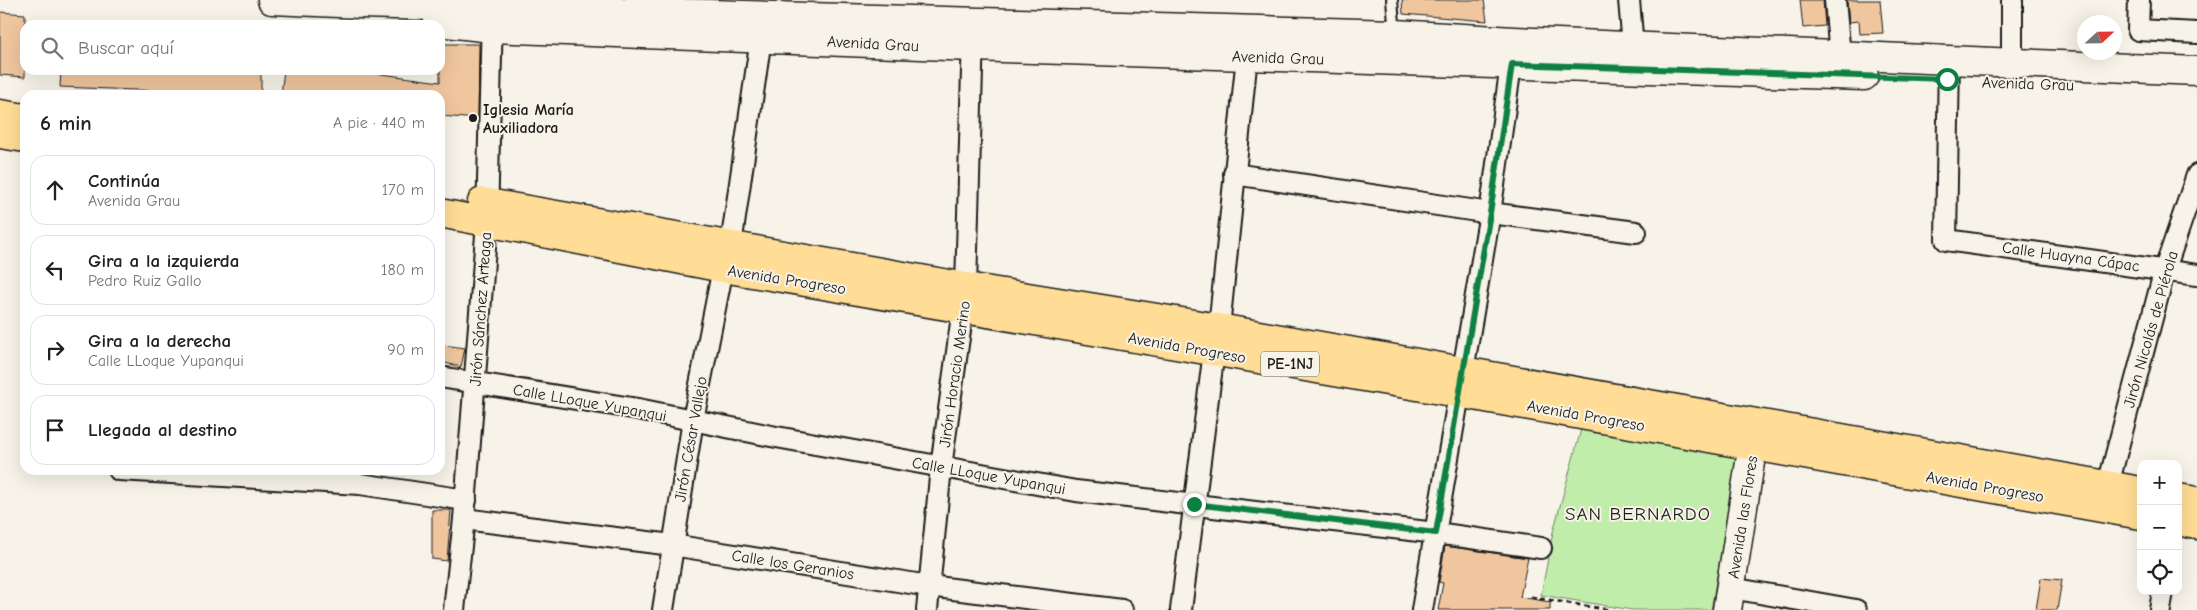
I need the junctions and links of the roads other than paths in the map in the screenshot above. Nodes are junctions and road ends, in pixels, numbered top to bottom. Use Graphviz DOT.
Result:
graph roads {
  1 [pos="272,0"];
  2 [pos="1392,0"];
  3 [pos="1629,0"];
  4 [pos="1835,0"];
  5 [pos="2012,0"];
  6 [pos="2139,0"];
  7 [pos="664,6"];
  8 [pos="492,17"];
  9 [pos="761,27"];
  10 [pos="2197,33"];
  11 [pos="973,34"];
  12 [pos="1395,34"];
  13 [pos="1634,47"];
  14 [pos="1513,53"];
  15 [pos="1248,56"];
  16 [pos="1840,56"];
  17 [pos="2012,63"];
  18 [pos="1948,70"];
  19 [pos="2197,71"];
  20 [pos="2197,90"];
  21 [pos="0,114"];
  22 [pos="20,117"];
  23 [pos="0,134"];
  24 [pos="20,137"];
  25 [pos="1234,174"];
  26 [pos="2197,175"];
  27 [pos="445,196"];
  28 [pos="487,212"];
  29 [pos="445,213"];
  30 [pos="1490,213"];
  31 [pos="1636,232"];
  32 [pos="727,257"];
  33 [pos="2165,269"];
  34 [pos="2197,275"];
  35 [pos="964,298"];
  36 [pos="1216,340"];
  37 [pos="445,378"];
  38 [pos="475,382"];
  39 [pos="1460,382"];
  40 [pos="693,420"];
  41 [pos="1754,434"];
  42 [pos="941,467"];
  43 [pos="205,475"];
  44 [pos="2108,485"];
  45 [pos="2137,490"];
  46 [pos="1194,504"];
  47 [pos="2182,505"];
  48 [pos="465,510"];
  49 [pos="2137,514"];
  50 [pos="2197,525"];
  51 [pos="1436,533"];
  52 [pos="672,545"];
  53 [pos="1541,548"];
  54 [pos="929,586"];
  55 [pos="2162,595"];
  56 [pos="1729,599"];
  57 [pos="454,610"];
  58 [pos="663,610"];
  59 [pos="927,610"];
  60 [pos="1122,610"];
  61 [pos="1181,610"];
  62 [pos="1422,610"];
  63 [pos="1856,610"];
  64 [pos="2160,610"];
  1 -- 8 [label="street, Avenida Grau"];
  2 -- 12 [label="lane"];
  3 -- 13 [label="street"];
  4 -- 16 [label="street"];
  5 -- 17 [label="street"];
  6 -- 10 [label="street"];
  7 -- 8 [label="street, Avenida Grau"];
  7 -- 9 [label="street, Avenida Grau"];
  8 -- 9 [label="street, Avenida Grau"];
  8 -- 28 [label="street, Jirón Sánchez Arteaga"];
  9 -- 11 [label="street, Avenida Grau"];
  9 -- 32 [label="street, Jirón César Vallejo"];
  11 -- 12 [label="street, Avenida Grau"];
  11 -- 15 [label="street, Avenida Grau"];
  11 -- 35 [label="street, Jirón Horacio Merino"];
  12 -- 14 [label="street, Avenida Grau"];
  13 -- 14 [label="street, Avenida Grau"];
  13 -- 16 [label="street, Avenida Grau"];
  14 -- 15 [label="street, Avenida Grau"];
  14 -- 18 [label="street, Avenida Grau"];
  14 -- 30 [label="street"];
  15 -- 25 [label="street"];
  16 -- 18 [label="street, Avenida Grau"];
  17 -- 18 [label="street, Avenida Grau"];
  17 -- 19 [label="street, Avenida Grau"];
  18 -- 20 [label="street, Avenida Grau"];
  18 -- 33 [label="street, Calle Huayna Cápac"];
  21 -- 22 [label="main road"];
  23 -- 24 [label="main road"];
  25 -- 30 [label="street"];
  25 -- 36 [label="street"];
  26 -- 33 [label="street, Jirón Nicolás de Piérola"];
  27 -- 28 [label="main road, Avenida Progreso / PE-1NJ"];
  28 -- 29 [label="main road, Avenida Progreso / PE-1NJ"];
  28 -- 32 [label="main road, Avenida Progreso / PE-1NJ"];
  28 -- 38 [label="street, Jirón Sánchez Arteaga"];
  30 -- 31 [label="street"];
  30 -- 39 [label="street"];
  32 -- 35 [label="main road, Avenida Progreso / PE-1NJ"];
  32 -- 40 [label="street, Jirón César Vallejo"];
  33 -- 34 [label="street, Calle Huayna Cápac"];
  33 -- 44 [label="street, Jirón Nicolás de Piérola"];
  35 -- 36 [label="main road, Avenida Progreso / PE-1NJ"];
  35 -- 42 [label="street, Jirón Horacio Merino"];
  36 -- 39 [label="main road, Avenida Progreso / PE-1NJ"];
  36 -- 46 [label="street"];
  37 -- 38 [label="street, Calle LLoque Yupanqui"];
  38 -- 40 [label="street, Calle LLoque Yupanqui"];
  38 -- 48 [label="street, Jirón Sánchez Arteaga"];
  39 -- 41 [label="main road, Avenida Progreso / PE-1NJ"];
  39 -- 51 [label="street"];
  40 -- 42 [label="street, Calle LLoque Yupanqui"];
  40 -- 52 [label="street, Jirón César Vallejo"];
  41 -- 44 [label="main road, Avenida Progreso / PE-1NJ"];
  41 -- 49 [label="main road, Avenida Progreso / PE-1NJ"];
  41 -- 56 [label="street, Avenida las Flores"];
  42 -- 46 [label="street, Calle LLoque Yupanqui"];
  42 -- 54 [label="street, Jirón Horacio Merino"];
  43 -- 48 [label="street, Calle los Geranios"];
  44 -- 45 [label="main road, Avenida Progreso / PE-1NJ"];
  46 -- 51 [label="street, Calle LLoque Yupanqui"];
  46 -- 61 [label="street"];
  47 -- 50 [label="main road"];
  48 -- 52 [label="street, Calle los Geranios"];
  48 -- 57 [label="street, Jirón Sánchez Arteaga"];
  51 -- 53 [label="street, Calle LLoque Yupanqui"];
  51 -- 62 [label="street"];
  52 -- 54 [label="street, Calle los Geranios"];
  52 -- 58 [label="street, Jirón César Vallejo"];
  54 -- 59 [label="street, Jirón Horacio Merino"];
  54 -- 60 [label="street, Calle los Geranios"];
  55 -- 64 [label="street"];
  56 -- 63 [label="street"];
}
